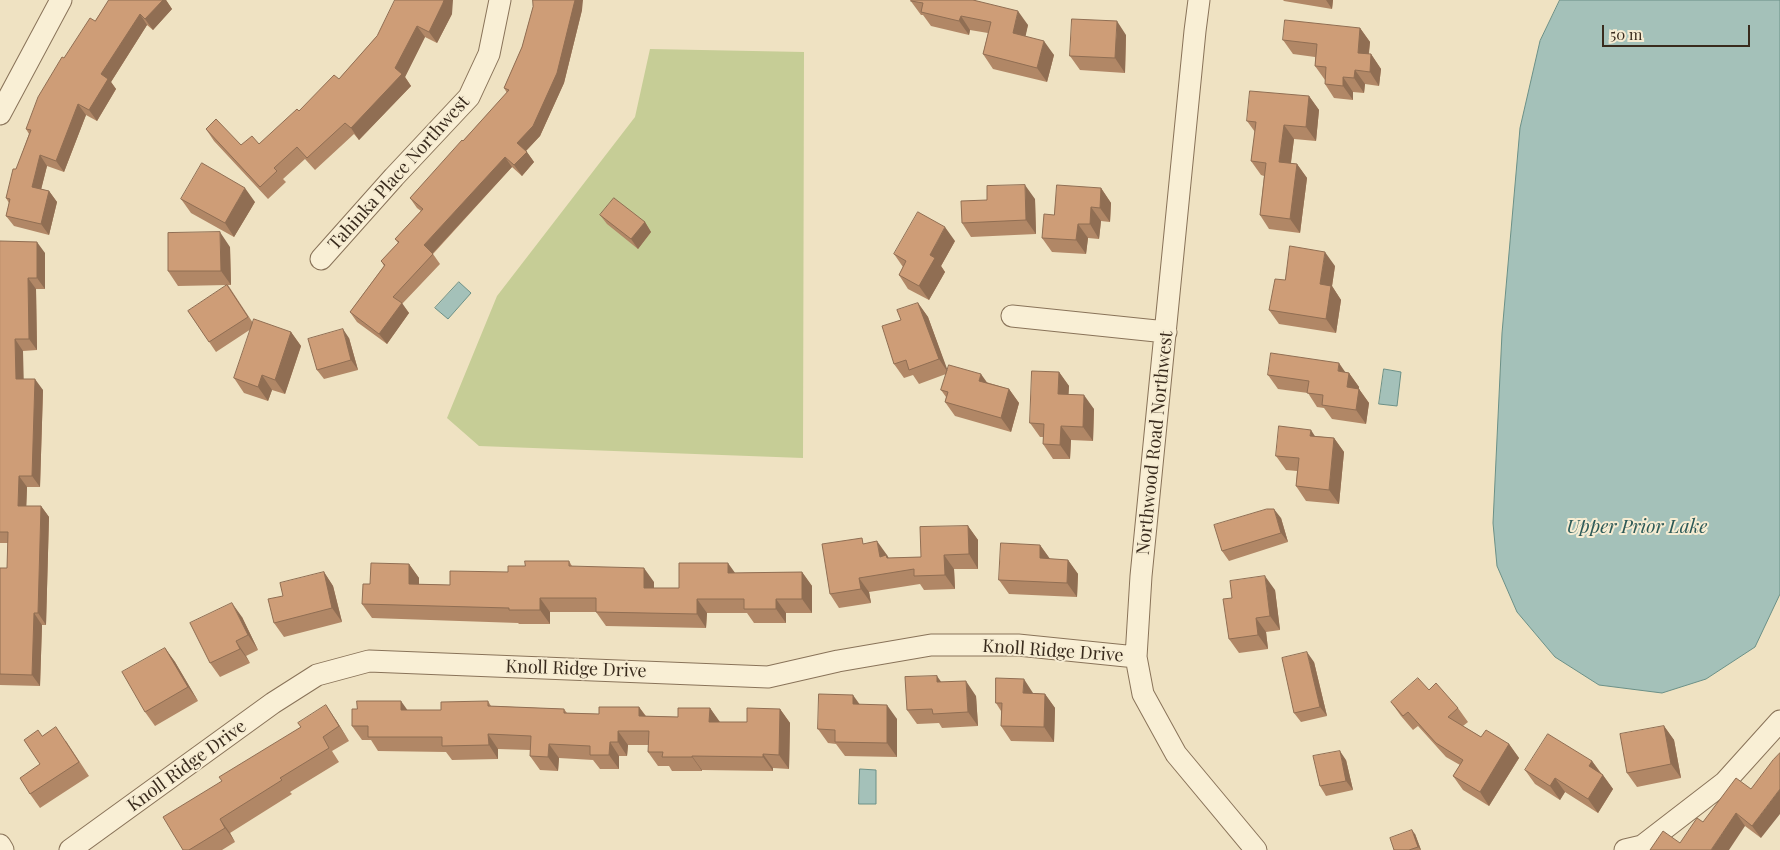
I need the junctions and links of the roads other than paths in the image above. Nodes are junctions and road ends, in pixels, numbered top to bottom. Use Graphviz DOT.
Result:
graph roads {
  1 [pos="61,0"];
  2 [pos="500,0"];
  3 [pos="1199,0"];
  4 [pos="0,114"];
  5 [pos="322,259"];
  6 [pos="1012,316"];
  7 [pos="1166,332"];
  8 [pos="1136,657"];
  9 [pos="1780,721"];
  10 [pos="0,845"];
  11 [pos="3,850"];
  12 [pos="70,850"];
  13 [pos="1256,850"];
  14 [pos="1625,850"];
  1 -- 4 [label="street"];
  2 -- 5 [label="street, Tahinka Place Northwest"];
  3 -- 7 [label="street, Northwood Road Northwest"];
  6 -- 7 [label="street"];
  7 -- 8 [label="street, Northwood Road Northwest"];
  8 -- 12 [label="street, Knoll Ridge Drive"];
  8 -- 13 [label="street, Northwood Road Northwest"];
  9 -- 14 [label="street"];
  10 -- 11 [label="street"];
}
